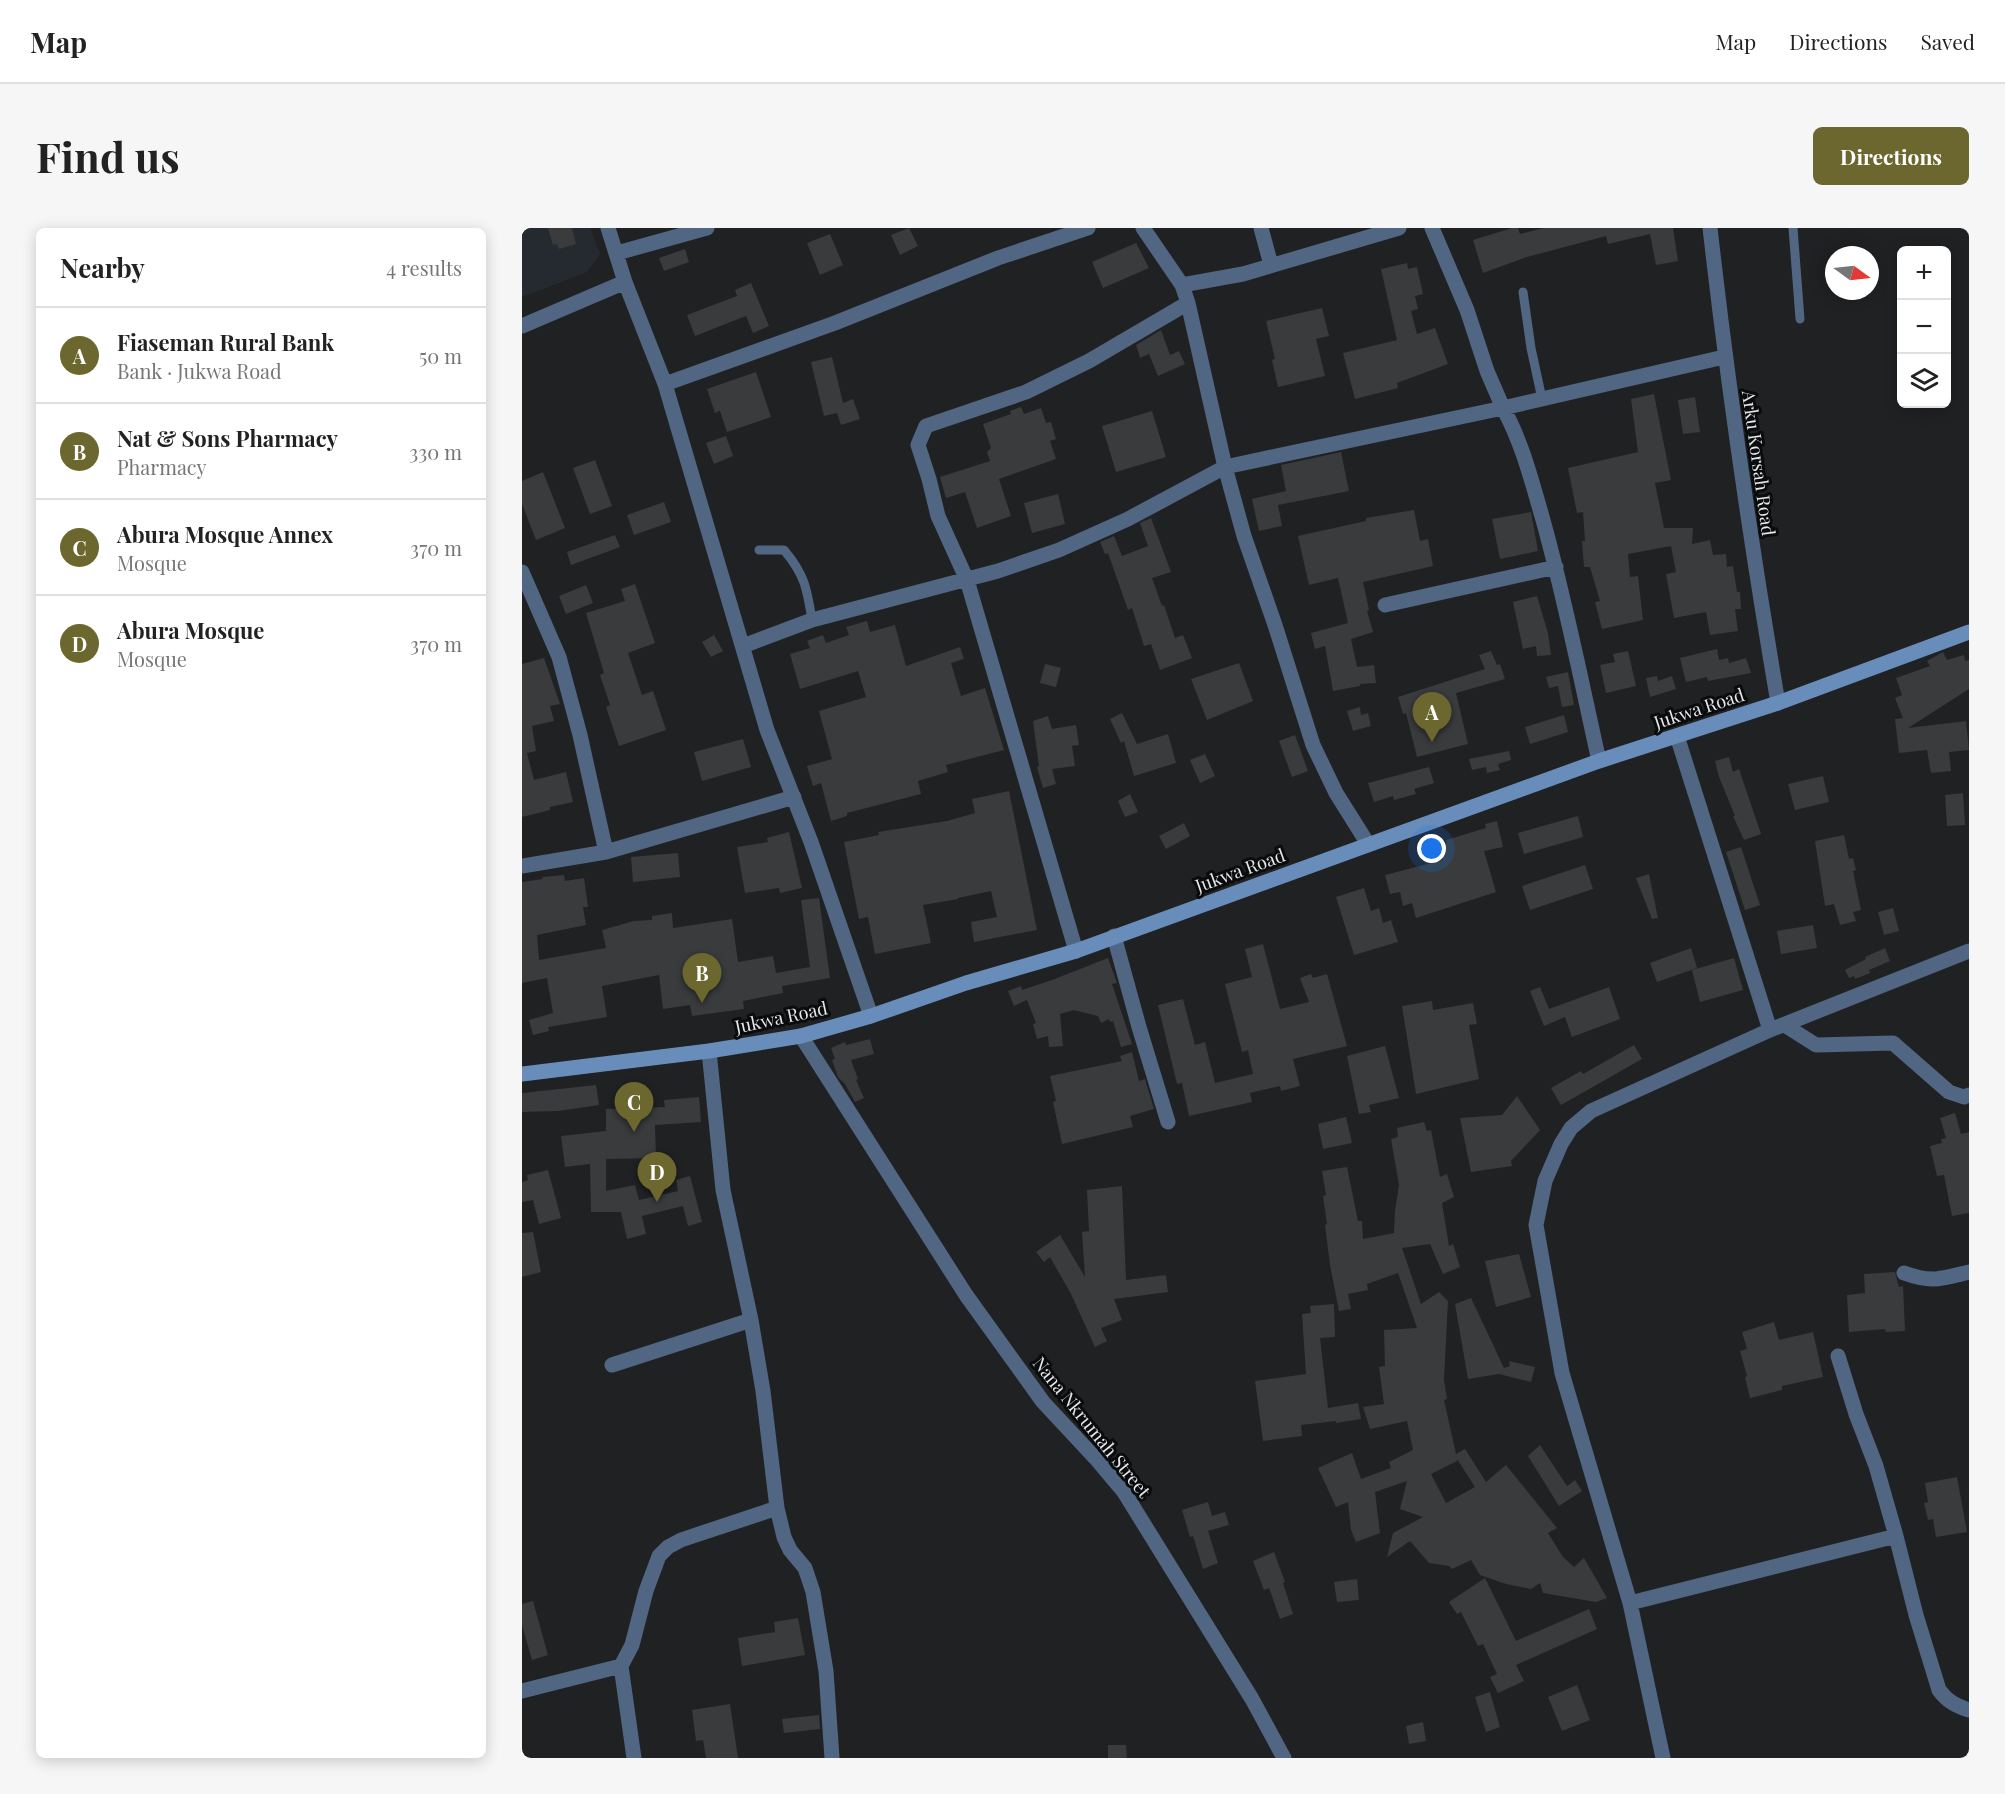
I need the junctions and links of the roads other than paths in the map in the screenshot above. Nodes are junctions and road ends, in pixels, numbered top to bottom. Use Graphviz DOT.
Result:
graph roads {
  1 [pos="608,228"];
  2 [pos="707,228"];
  3 [pos="1088,228"];
  4 [pos="1143,228"];
  5 [pos="1261,228"];
  6 [pos="1399,228"];
  7 [pos="1432,228"];
  8 [pos="1710,228"];
  9 [pos="1793,228"];
  10 [pos="617,253"];
  11 [pos="1272,265"];
  12 [pos="625,282"];
  13 [pos="1182,285"];
  14 [pos="1523,292"];
  15 [pos="1188,303"];
  16 [pos="1800,319"];
  17 [pos="522,326"];
  18 [pos="1725,357"];
  19 [pos="665,384"];
  20 [pos="1542,399"];
  21 [pos="1503,408"];
  22 [pos="1225,467"];
  23 [pos="759,550"];
  24 [pos="1556,567"];
  25 [pos="522,572"];
  26 [pos="967,580"];
  27 [pos="1385,605"];
  28 [pos="812,620"];
  29 [pos="1969,632"];
  30 [pos="743,646"];
  31 [pos="1778,703"];
  32 [pos="1677,736"];
  33 [pos="1599,761"];
  34 [pos="794,797"];
  35 [pos="1368,844"];
  36 [pos="606,852"];
  37 [pos="522,866"];
  38 [pos="1114,936"];
  39 [pos="1076,951"];
  40 [pos="1969,951"];
  41 [pos="871,1016"];
  42 [pos="1786,1026"];
  43 [pos="1770,1030"];
  44 [pos="801,1036"];
  45 [pos="709,1051"];
  46 [pos="522,1074"];
  47 [pos="1969,1095"];
  48 [pos="1168,1122"];
  49 [pos="1969,1272"];
  50 [pos="1904,1273"];
  51 [pos="751,1320"];
  52 [pos="1838,1356"];
  53 [pos="612,1365"];
  54 [pos="777,1508"];
  55 [pos="1896,1536"];
  56 [pos="1630,1603"];
  57 [pos="621,1666"];
  58 [pos="522,1691"];
  59 [pos="1969,1710"];
  60 [pos="634,1758"];
  61 [pos="832,1758"];
  62 [pos="1284,1758"];
  63 [pos="1663,1758"];
  1 -- 10 [label="street"];
  2 -- 10 [label="street"];
  3 -- 19 [label="street"];
  4 -- 13 [label="street"];
  5 -- 11 [label="street"];
  6 -- 11 [label="street"];
  7 -- 21 [label="street"];
  8 -- 18 [label="street, Arku Korsah Road"];
  9 -- 16 [label="lane"];
  10 -- 12 [label="street"];
  11 -- 13 [label="street"];
  12 -- 17 [label="street"];
  12 -- 19 [label="street"];
  13 -- 15 [label="street"];
  14 -- 20 [label="lane"];
  15 -- 22 [label="street"];
  15 -- 26 [label="street"];
  18 -- 20 [label="street"];
  18 -- 31 [label="street, Arku Korsah Road"];
  19 -- 30 [label="street"];
  20 -- 21 [label="street"];
  21 -- 22 [label="street"];
  21 -- 24 [label="street"];
  22 -- 26 [label="street"];
  22 -- 35 [label="street"];
  23 -- 28 [label="lane"];
  24 -- 27 [label="street"];
  24 -- 33 [label="street"];
  25 -- 36 [label="street"];
  26 -- 28 [label="street"];
  26 -- 39 [label="street"];
  28 -- 30 [label="street"];
  29 -- 31 [label="main road, Jukwa Road"];
  30 -- 34 [label="street"];
  31 -- 32 [label="main road, Jukwa Road"];
  32 -- 33 [label="main road, Jukwa Road"];
  32 -- 43 [label="street"];
  33 -- 35 [label="main road, Jukwa Road"];
  34 -- 36 [label="street"];
  34 -- 41 [label="street"];
  35 -- 38 [label="main road, Jukwa Road"];
  36 -- 37 [label="street"];
  38 -- 39 [label="main road, Jukwa Road"];
  38 -- 48 [label="street"];
  39 -- 41 [label="main road, Jukwa Road"];
  40 -- 42 [label="street"];
  41 -- 44 [label="main road, Jukwa Road"];
  42 -- 43 [label="street"];
  42 -- 47 [label="street"];
  43 -- 56 [label="street"];
  44 -- 45 [label="main road, Jukwa Road"];
  44 -- 62 [label="street, Nana Nkrumah Street"];
  45 -- 46 [label="main road, Jukwa Road"];
  45 -- 51 [label="street"];
  49 -- 50 [label="street"];
  51 -- 53 [label="street"];
  51 -- 54 [label="street"];
  52 -- 55 [label="street"];
  54 -- 57 [label="street"];
  54 -- 61 [label="street"];
  55 -- 56 [label="street"];
  55 -- 59 [label="street"];
  56 -- 63 [label="street"];
  57 -- 58 [label="street"];
  57 -- 60 [label="street"];
}
